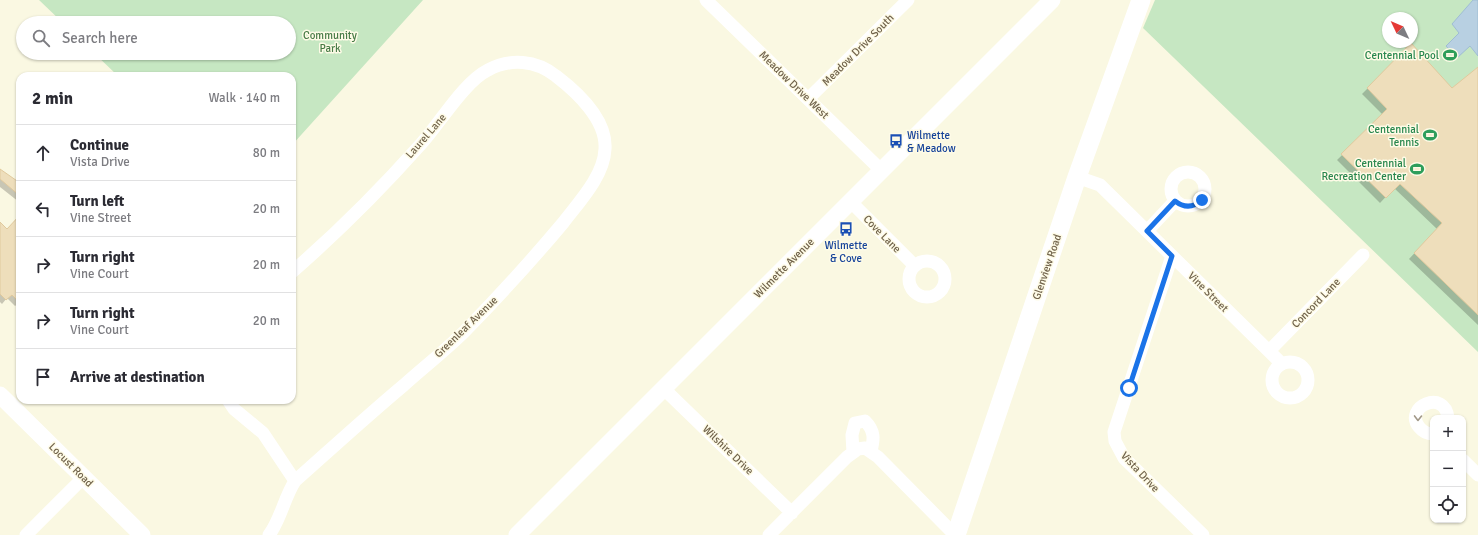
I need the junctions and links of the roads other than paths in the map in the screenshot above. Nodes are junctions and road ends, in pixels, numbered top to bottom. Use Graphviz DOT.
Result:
graph roads {
  1 [pos="706,0"];
  2 [pos="908,0"];
  3 [pos="1052,0"];
  4 [pos="1141,0"];
  5 [pos="576,94"];
  6 [pos="808,99"];
  7 [pos="882,170"];
  8 [pos="1077,177"];
  9 [pos="1175,201"];
  10 [pos="850,202"];
  11 [pos="1147,231"];
  12 [pos="1363,255"];
  13 [pos="1172,256"];
  14 [pos="915,266"];
  15 [pos="296,268"];
  16 [pos="1269,352"];
  17 [pos="1282,364"];
  18 [pos="664,388"];
  19 [pos="0,394"];
  20 [pos="231,404"];
  21 [pos="1447,415"];
  22 [pos="1430,433"];
  23 [pos="871,451"];
  24 [pos="852,452"];
  25 [pos="1466,463"];
  26 [pos="1478,475"];
  27 [pos="84,477"];
  28 [pos="295,481"];
  29 [pos="792,513"];
  30 [pos="26,535"];
  31 [pos="142,535"];
  32 [pos="269,535"];
  33 [pos="517,535"];
  34 [pos="769,535"];
  35 [pos="956,535"];
  36 [pos="1203,535"];
  1 -- 6 [label="street, Meadow Drive West"];
  2 -- 6 [label="street, Meadow Drive South"];
  3 -- 7 [label="street, Wilmette Avenue"];
  4 -- 8 [label="main road, Glenview Road"];
  5 -- 15 [label="street, Laurel Lane"];
  5 -- 28 [label="street, Greenleaf Avenue"];
  6 -- 7 [label="street, Meadow Drive West"];
  7 -- 10 [label="street, Wilmette Avenue"];
  8 -- 11 [label="street, Vine Street"];
  8 -- 35 [label="main road, Glenview Road"];
  9 -- 11 [label="street"];
  10 -- 14 [label="street, Cove Lane"];
  10 -- 18 [label="street, Wilmette Avenue"];
  11 -- 13 [label="street, Vine Street"];
  12 -- 16 [label="street, Concord Lane"];
  13 -- 16 [label="street, Vine Street"];
  13 -- 36 [label="street, Vista Drive"];
  16 -- 17 [label="street, Vine Street"];
  18 -- 29 [label="street, Wilshire Drive"];
  18 -- 33 [label="street, Wilmette Avenue"];
  19 -- 27 [label="street, Locust Road"];
  20 -- 28 [label="street"];
  21 -- 22 [label="street, one-way"];
  23 -- 24 [label="street"];
  23 -- 24 [label="street"];
  23 -- 35 [label="street"];
  24 -- 29 [label="street"];
  25 -- 26 [label="street"];
  27 -- 30 [label="street"];
  27 -- 31 [label="street, Locust Road"];
  28 -- 32 [label="street, Greenleaf Avenue"];
  29 -- 34 [label="street"];
}
